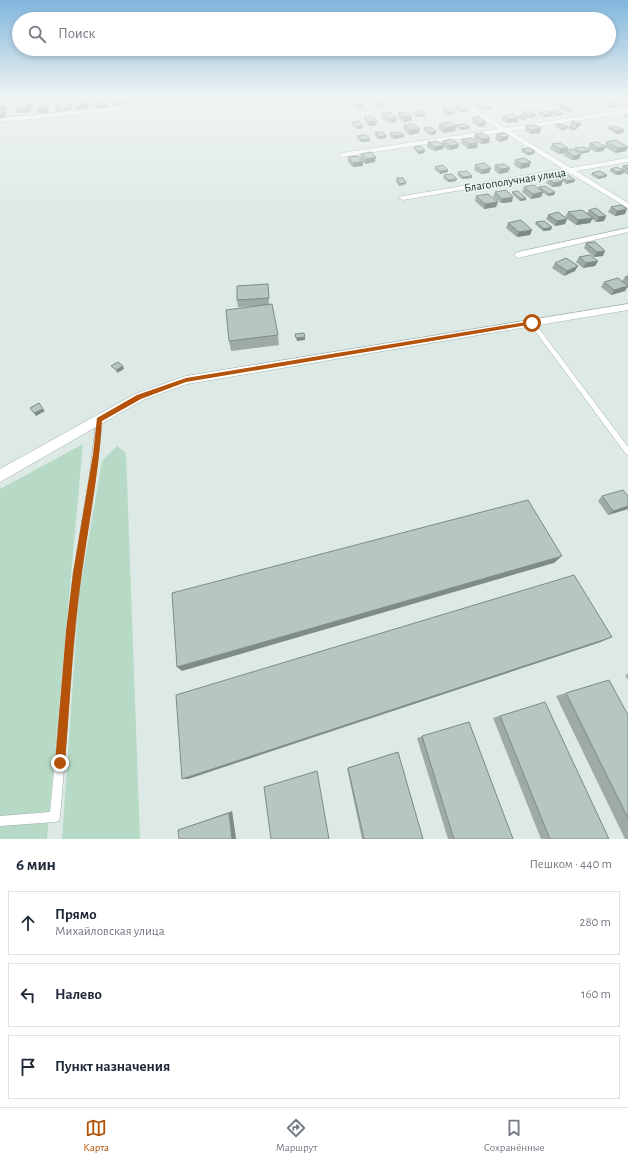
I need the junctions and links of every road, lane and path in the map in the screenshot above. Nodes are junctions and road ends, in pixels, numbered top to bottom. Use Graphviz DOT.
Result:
graph roads {
  1 [pos="460,137"];
  2 [pos="518,137"];
  3 [pos="342,155"];
  4 [pos="628,160"];
  5 [pos="571,171"];
  6 [pos="403,198"];
  7 [pos="628,206"];
  8 [pos="628,230"];
  9 [pos="518,254"];
  10 [pos="628,307"];
  11 [pos="532,323"];
  12 [pos="99,420"];
  13 [pos="628,452"];
  14 [pos="0,476"];
  15 [pos="0,821"];
  1 -- 3 [label="street"];
  2 -- 5 [label="street"];
  4 -- 5 [label="street, Благополучная улица"];
  5 -- 6 [label="street, Благополучная улица"];
  5 -- 7 [label="street"];
  8 -- 9 [label="street"];
  10 -- 11 [label="street"];
  11 -- 12 [label="street"];
  11 -- 13 [label="lane"];
  12 -- 14 [label="street"];
  12 -- 15 [label="lane"];
}
